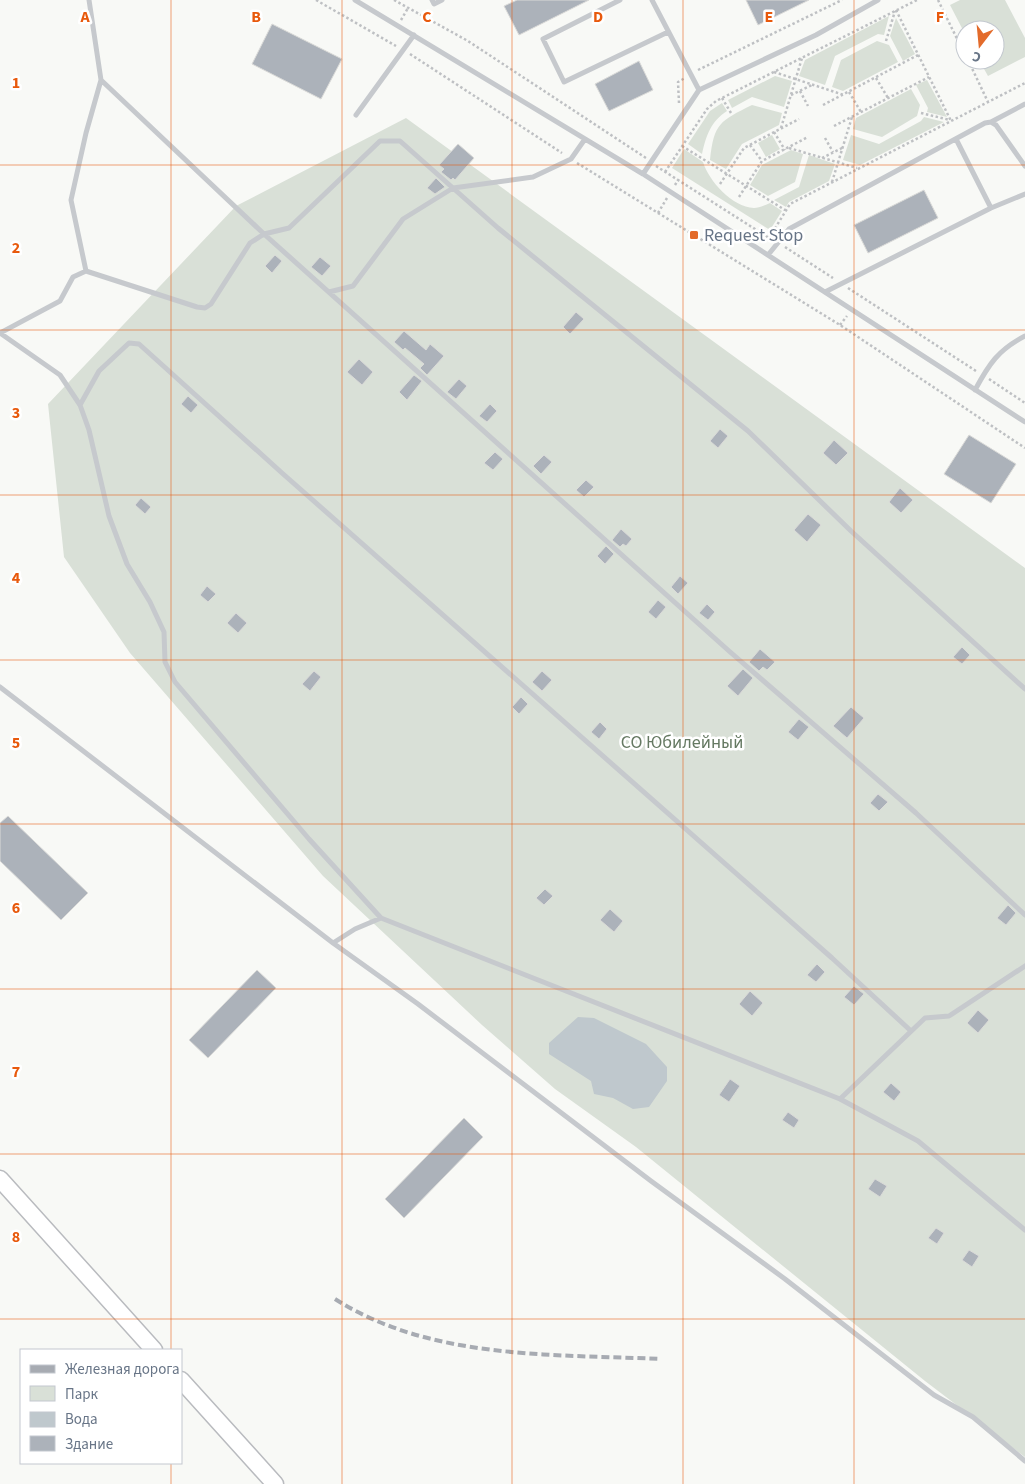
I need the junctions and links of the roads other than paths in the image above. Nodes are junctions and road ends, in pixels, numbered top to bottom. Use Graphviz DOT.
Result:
graph roads {
  1 [pos="89,0"];
  2 [pos="355,0"];
  3 [pos="432,0"];
  4 [pos="442,0"];
  5 [pos="620,0"];
  6 [pos="652,0"];
  7 [pos="878,0"];
  8 [pos="668,32"];
  9 [pos="414,35"];
  10 [pos="101,80"];
  11 [pos="699,90"];
  12 [pos="1025,104"];
  13 [pos="356,115"];
  14 [pos="991,122"];
  15 [pos="585,139"];
  16 [pos="956,139"];
  17 [pos="1025,166"];
  18 [pos="643,174"];
  19 [pos="454,188"];
  20 [pos="1025,194"];
  21 [pos="990,208"];
  22 [pos="264,234"];
  23 [pos="768,255"];
  24 [pos="86,271"];
  25 [pos="329,292"];
  26 [pos="825,292"];
  27 [pos="0,333"];
  28 [pos="1025,336"];
  29 [pos="975,390"];
  30 [pos="80,405"];
  31 [pos="1025,422"];
  32 [pos="0,687"];
  33 [pos="1025,689"];
  34 [pos="1025,915"];
  35 [pos="382,918"];
  36 [pos="333,943"];
  37 [pos="1025,966"];
  38 [pos="911,1031"];
  39 [pos="840,1099"];
  40 [pos="0,1179"];
  41 [pos="1025,1230"];
  42 [pos="153,1349"];
  43 [pos="182,1381"];
  44 [pos="1025,1461"];
  45 [pos="274,1484"];
  1 -- 10 [label="lane"];
  2 -- 9 [label="lane"];
  3 -- 4 [label="lane"];
  5 -- 8 [label="lane"];
  6 -- 8 [label="lane"];
  7 -- 11 [label="lane"];
  8 -- 11 [label="lane"];
  9 -- 13 [label="lane"];
  9 -- 15 [label="lane"];
  10 -- 22 [label="lane"];
  10 -- 24 [label="lane"];
  11 -- 18 [label="lane"];
  12 -- 14 [label="lane"];
  14 -- 16 [label="lane"];
  14 -- 17 [label="lane"];
  15 -- 18 [label="lane"];
  15 -- 19 [label="lane"];
  16 -- 21 [label="lane"];
  16 -- 23 [label="lane"];
  18 -- 23 [label="lane"];
  19 -- 22 [label="lane"];
  19 -- 25 [label="lane"];
  19 -- 33 [label="lane"];
  20 -- 21 [label="lane"];
  21 -- 26 [label="lane"];
  22 -- 24 [label="lane"];
  22 -- 25 [label="lane"];
  23 -- 26 [label="lane"];
  24 -- 27 [label="lane"];
  25 -- 34 [label="lane"];
  26 -- 29 [label="lane"];
  27 -- 30 [label="lane"];
  28 -- 29 [label="lane"];
  29 -- 31 [label="lane"];
  30 -- 35 [label="lane"];
  30 -- 38 [label="lane"];
  32 -- 36 [label="lane"];
  35 -- 36 [label="lane"];
  35 -- 39 [label="lane"];
  36 -- 44 [label="lane"];
  37 -- 38 [label="lane"];
  38 -- 39 [label="lane"];
  39 -- 41 [label="lane"];
  40 -- 42 [label="highway"];
  43 -- 45 [label="highway"];
}
